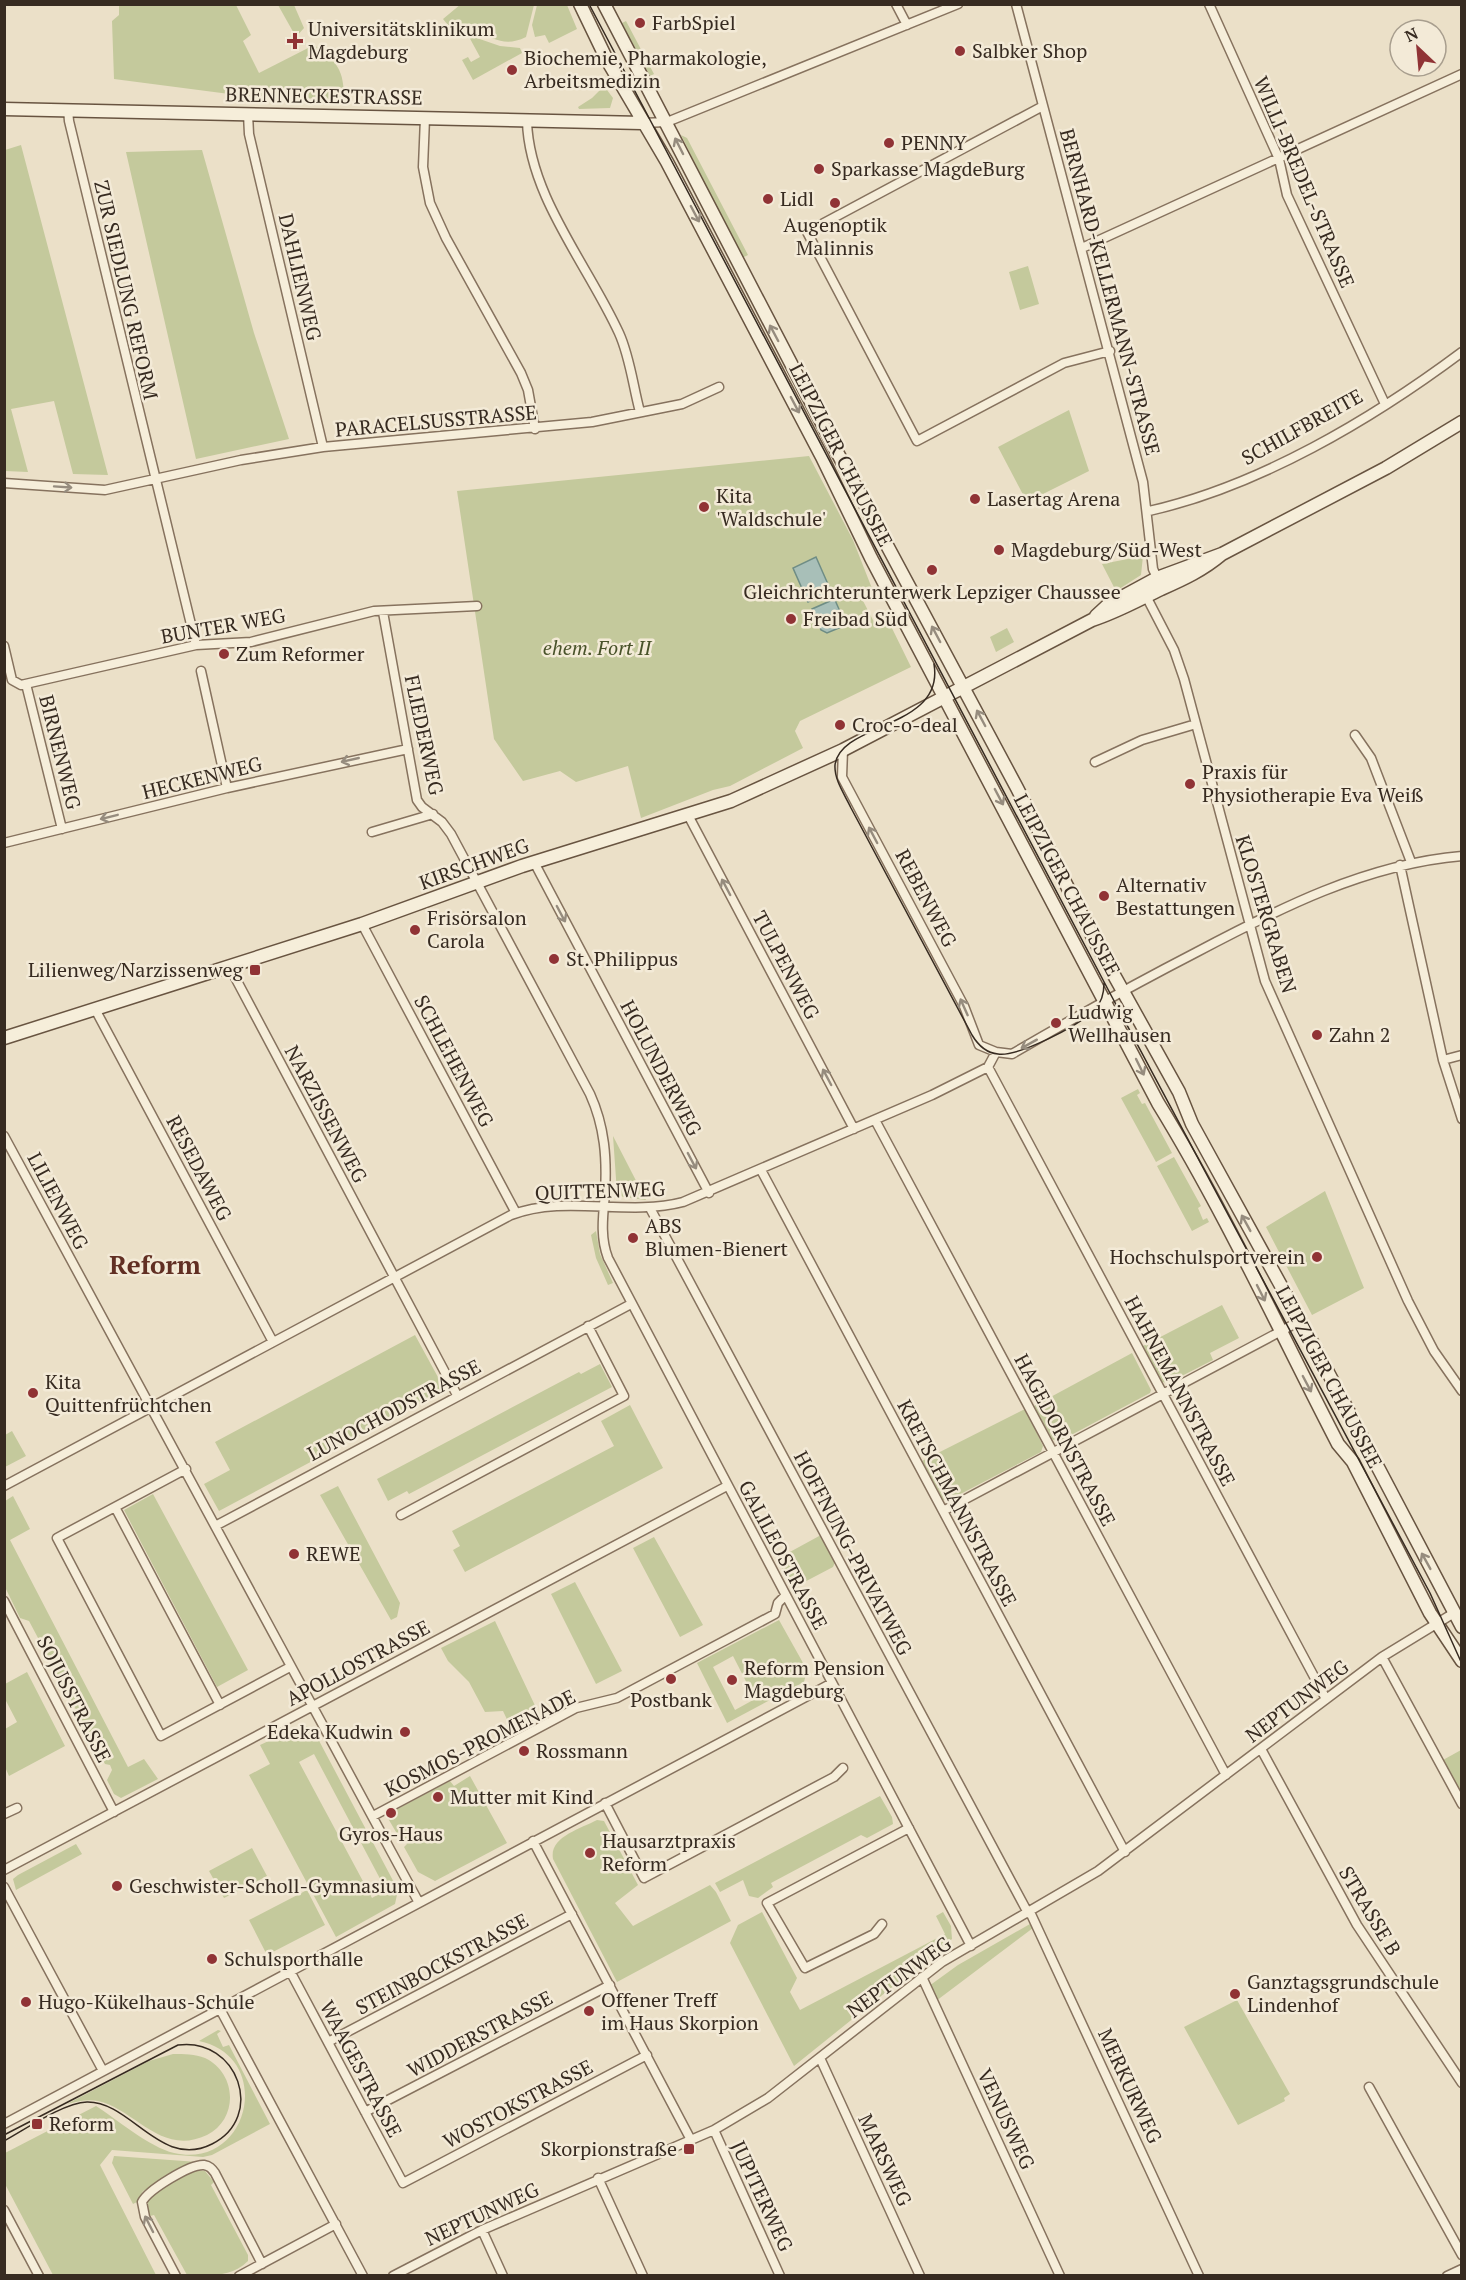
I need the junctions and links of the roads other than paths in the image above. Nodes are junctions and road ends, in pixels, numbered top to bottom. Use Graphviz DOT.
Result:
graph roads {
  1 [pos="580,4"];
  2 [pos="604,4"];
  3 [pos="896,4"];
  4 [pos="958,4"];
  5 [pos="1016,4"];
  6 [pos="1209,4"];
  7 [pos="907,25"];
  8 [pos="1461,74"];
  9 [pos="1043,106"];
  10 [pos="4,109"];
  11 [pos="68,109"];
  12 [pos="248,114"];
  13 [pos="425,118"];
  14 [pos="527,121"];
  15 [pos="667,122"];
  16 [pos="642,123"];
  17 [pos="1279,159"];
  18 [pos="1082,248"];
  19 [pos="1110,351"];
  20 [pos="1461,352"];
  21 [pos="719,387"];
  22 [pos="1385,404"];
  23 [pos="640,412"];
  24 [pos="1461,422"];
  25 [pos="535,429"];
  26 [pos="323,447"];
  27 [pos="154,479"];
  28 [pos="4,483"];
  29 [pos="1149,511"];
  30 [pos="1160,583"];
  31 [pos="1146,596"];
  32 [pos="477,606"];
  33 [pos="383,612"];
  34 [pos="1092,620"];
  35 [pos="196,645"];
  36 [pos="4,646"];
  37 [pos="201,671"];
  38 [pos="26,684"];
  39 [pos="963,686"];
  40 [pos="943,696"];
  41 [pos="1196,724"];
  42 [pos="1355,735"];
  43 [pos="408,749"];
  44 [pos="843,750"];
  45 [pos="1095,762"];
  46 [pos="227,788"];
  47 [pos="433,814"];
  48 [pos="688,815"];
  49 [pos="62,829"];
  50 [pos="372,831"];
  51 [pos="4,843"];
  52 [pos="1461,856"];
  53 [pos="534,862"];
  54 [pos="1411,862"];
  55 [pos="1400,865"];
  56 [pos="477,883"];
  57 [pos="362,924"];
  58 [pos="1249,924"];
  59 [pos="229,966"];
  60 [pos="1124,990"];
  61 [pos="1105,1001"];
  62 [pos="95,1009"];
  63 [pos="4,1038"];
  64 [pos="996,1052"];
  65 [pos="1461,1055"];
  66 [pos="1443,1060"];
  67 [pos="988,1067"];
  68 [pos="1461,1119"];
  69 [pos="875,1120"];
  70 [pos="854,1129"];
  71 [pos="4,1136"];
  72 [pos="760,1170"];
  73 [pos="709,1193"];
  74 [pos="603,1206"];
  75 [pos="650,1208"];
  76 [pos="516,1213"];
  77 [pos="394,1277"];
  78 [pos="631,1304"];
  79 [pos="1300,1321"];
  80 [pos="588,1326"];
  81 [pos="1280,1332"];
  82 [pos="273,1342"];
  83 [pos="1461,1391"];
  84 [pos="1163,1394"];
  85 [pos="457,1395"];
  86 [pos="150,1408"];
  87 [pos="1054,1452"];
  88 [pos="186,1469"];
  89 [pos="4,1486"];
  90 [pos="727,1486"];
  91 [pos="115,1507"];
  92 [pos="943,1511"];
  93 [pos="401,1515"];
  94 [pos="217,1525"];
  95 [pos="785,1596"];
  96 [pos="4,1601"];
  97 [pos="1454,1613"];
  98 [pos="1436,1623"];
  99 [pos="1461,1627"];
  100 [pos="1382,1657"];
  101 [pos="1461,1661"];
  102 [pos="290,1667"];
  103 [pos="832,1683"];
  104 [pos="1326,1699"];
  105 [pos="220,1704"];
  106 [pos="312,1707"];
  107 [pos="1261,1749"];
  108 [pos="843,1768"];
  109 [pos="1227,1775"];
  110 [pos="605,1803"];
  111 [pos="1461,1804"];
  112 [pos="17,1808"];
  113 [pos="114,1812"];
  114 [pos="4,1814"];
  115 [pos="373,1816"];
  116 [pos="909,1828"];
  117 [pos="533,1841"];
  118 [pos="1125,1852"];
  119 [pos="4,1870"];
  120 [pos="4,1887"];
  121 [pos="418,1901"];
  122 [pos="1029,1912"];
  123 [pos="572,1914"];
  124 [pos="882,1924"];
  125 [pos="971,1946"];
  126 [pos="290,1971"];
  127 [pos="922,1977"];
  128 [pos="610,1985"];
  129 [pos="220,2009"];
  130 [pos="328,2042"];
  131 [pos="647,2055"];
  132 [pos="820,2058"];
  133 [pos="102,2069"];
  134 [pos="1461,2083"];
  135 [pos="1369,2087"];
  136 [pos="365,2112"];
  137 [pos="4,2124"];
  138 [pos="714,2130"];
  139 [pos="691,2140"];
  140 [pos="598,2178"];
  141 [pos="404,2183"];
  142 [pos="4,2210"];
  143 [pos="336,2224"];
  144 [pos="482,2230"];
  145 [pos="1461,2255"];
  146 [pos="261,2264"];
  147 [pos="1461,2269"];
  148 [pos="39,2276"];
  149 [pos="176,2276"];
  150 [pos="239,2276"];
  151 [pos="363,2276"];
  152 [pos="393,2276"];
  153 [pos="503,2276"];
  154 [pos="643,2276"];
  155 [pos="780,2276"];
  156 [pos="920,2276"];
  157 [pos="1060,2276"];
  158 [pos="1199,2276"];
  159 [pos="1447,2276"];
  1 -- 16 [label="main road, LEIPZIGER CHAUSSEE"];
  2 -- 15 [label="main road, LEIPZIGER CHAUSSEE"];
  3 -- 7 [label="street"];
  4 -- 7 [label="street"];
  5 -- 9 [label="street, BERNHARD-KELLERMANN-STRASSE"];
  6 -- 17 [label="street, WILLI-BREDEL-STRASSE"];
  7 -- 15 [label="street"];
  8 -- 17 [label="street"];
  9 -- 18 [label="street, BERNHARD-KELLERMANN-STRASSE"];
  9 -- 19 [label="street"];
  10 -- 11 [label="main road, BRENNECKESTRASSE"];
  11 -- 12 [label="main road, BRENNECKESTRASSE"];
  11 -- 27 [label="street, ZUR SIEDLUNG REFORM"];
  12 -- 13 [label="main road, BRENNECKESTRASSE"];
  12 -- 26 [label="street, DAHLIENWEG"];
  13 -- 14 [label="main road, BRENNECKESTRASSE"];
  13 -- 25 [label="street"];
  14 -- 16 [label="main road, BRENNECKESTRASSE"];
  14 -- 23 [label="street"];
  15 -- 16 [label="street"];
  39 -- 15 [label="main road, LEIPZIGER CHAUSSEE, one-way"];
  16 -- 40 [label="main road, LEIPZIGER CHAUSSEE, one-way"];
  17 -- 18 [label="street"];
  17 -- 22 [label="street, WILLI-BREDEL-STRASSE"];
  18 -- 19 [label="street, BERNHARD-KELLERMANN-STRASSE"];
  19 -- 29 [label="street, BERNHARD-KELLERMANN-STRASSE"];
  20 -- 22 [label="street, SCHILFBREITE"];
  21 -- 23 [label="street, PARACELSUSSTRASSE"];
  22 -- 29 [label="street, SCHILFBREITE"];
  23 -- 25 [label="street, PARACELSUSSTRASSE"];
  24 -- 30 [label="main road"];
  25 -- 26 [label="street, PARACELSUSSTRASSE"];
  26 -- 27 [label="street, PARACELSUSSTRASSE"];
  28 -- 27 [label="street, PARACELSUSSTRASSE, one-way"];
  27 -- 35 [label="street, ZUR SIEDLUNG REFORM"];
  29 -- 30 [label="street, BERNHARD-KELLERMANN-STRASSE"];
  30 -- 31 [label="main road"];
  30 -- 34 [label="main road"];
  31 -- 34 [label="main road"];
  31 -- 41 [label="street, KLOSTERGRABEN"];
  32 -- 33 [label="street, BUNTER WEG"];
  33 -- 35 [label="street, BUNTER WEG"];
  33 -- 43 [label="street, FLIEDERWEG"];
  34 -- 39 [label="main road"];
  35 -- 38 [label="street, BUNTER WEG"];
  36 -- 38 [label="street"];
  37 -- 46 [label="street"];
  38 -- 49 [label="street, BIRNENWEG"];
  39 -- 40 [label="main road"];
  60 -- 39 [label="main road, LEIPZIGER CHAUSSEE, one-way"];
  40 -- 44 [label="main road, KIRSCHWEG"];
  40 -- 61 [label="main road, LEIPZIGER CHAUSSEE, one-way"];
  41 -- 45 [label="street"];
  41 -- 58 [label="street, KLOSTERGRABEN"];
  42 -- 54 [label="street"];
  43 -- 46 [label="street, HECKENWEG, one-way"];
  43 -- 47 [label="street, FLIEDERWEG"];
  44 -- 48 [label="main road, KIRSCHWEG"];
  64 -- 44 [label="street, REBENWEG, one-way"];
  46 -- 49 [label="street, HECKENWEG, one-way"];
  47 -- 50 [label="street"];
  47 -- 56 [label="street, FLIEDERWEG"];
  48 -- 53 [label="main road, KIRSCHWEG"];
  70 -- 48 [label="street, TULPENWEG, one-way"];
  49 -- 51 [label="street, HECKENWEG"];
  52 -- 54 [label="street"];
  53 -- 56 [label="main road, KIRSCHWEG"];
  53 -- 73 [label="street, HOLUNDERWEG, one-way"];
  54 -- 55 [label="street"];
  55 -- 58 [label="street"];
  55 -- 66 [label="street"];
  56 -- 57 [label="main road, KIRSCHWEG"];
  56 -- 74 [label="street"];
  57 -- 59 [label="main road, KIRSCHWEG"];
  57 -- 76 [label="street, SCHLEHENWEG"];
  58 -- 60 [label="street"];
  58 -- 83 [label="street, KLOSTERGRABEN"];
  59 -- 62 [label="main road, KIRSCHWEG"];
  59 -- 77 [label="street, NARZISSENWEG"];
  60 -- 61 [label="street"];
  79 -- 60 [label="main road, LEIPZIGER CHAUSSEE, one-way"];
  61 -- 64 [label="street, one-way"];
  61 -- 81 [label="main road, LEIPZIGER CHAUSSEE, one-way"];
  62 -- 63 [label="main road, KIRSCHWEG"];
  62 -- 82 [label="street, RESEDAWEG"];
  64 -- 67 [label="street"];
  65 -- 66 [label="street"];
  66 -- 68 [label="street"];
  67 -- 69 [label="street, QUITTENWEG"];
  67 -- 84 [label="street, HAHNEMANNSTRASSE"];
  69 -- 70 [label="street, QUITTENWEG"];
  69 -- 87 [label="street, HAGEDORNSTRASSE"];
  70 -- 72 [label="street, QUITTENWEG"];
  71 -- 86 [label="street, LILIENWEG"];
  72 -- 73 [label="street, QUITTENWEG"];
  72 -- 92 [label="street, KRETSCHMANNSTRASSE"];
  73 -- 75 [label="street, QUITTENWEG"];
  74 -- 75 [label="street, QUITTENWEG"];
  74 -- 76 [label="street, QUITTENWEG"];
  74 -- 78 [label="street, GALILEOSTRASSE"];
  75 -- 122 [label="street, HOFFNUNG-PRIVATWEG"];
  76 -- 77 [label="street, QUITTENWEG"];
  77 -- 82 [label="street, QUITTENWEG"];
  77 -- 85 [label="street, NARZISSENWEG"];
  78 -- 80 [label="street, LUNOCHODSTRASSE"];
  78 -- 90 [label="street, GALILEOSTRASSE"];
  79 -- 81 [label="street"];
  97 -- 79 [label="main road, LEIPZIGER CHAUSSEE, one-way"];
  80 -- 85 [label="street, LUNOCHODSTRASSE"];
  80 -- 93 [label="street"];
  81 -- 84 [label="street"];
  81 -- 98 [label="main road, LEIPZIGER CHAUSSEE, one-way"];
  82 -- 86 [label="street, QUITTENWEG"];
  84 -- 87 [label="street"];
  84 -- 104 [label="street, HAHNEMANNSTRASSE"];
  85 -- 94 [label="street, LUNOCHODSTRASSE"];
  86 -- 88 [label="street, LILIENWEG"];
  86 -- 89 [label="street, QUITTENWEG"];
  87 -- 92 [label="street"];
  87 -- 109 [label="street, HAGEDORNSTRASSE"];
  88 -- 91 [label="street"];
  88 -- 94 [label="street, LILIENWEG"];
  90 -- 95 [label="street, GALILEOSTRASSE"];
  90 -- 106 [label="street, APOLLOSTRASSE"];
  91 -- 105 [label="street"];
  91 -- 105 [label="street"];
  92 -- 118 [label="street, KRETSCHMANNSTRASSE"];
  94 -- 102 [label="street, LILIENWEG"];
  95 -- 103 [label="street, GALILEOSTRASSE"];
  95 -- 115 [label="street, KOSMOS-PROMENADE"];
  96 -- 113 [label="street, SOJUSSTRASSE"];
  97 -- 98 [label="street, NEPTUNWEG"];
  97 -- 99 [label="main road, LEIPZIGER CHAUSSEE"];
  98 -- 100 [label="street, NEPTUNWEG"];
  98 -- 101 [label="main road, LEIPZIGER CHAUSSEE"];
  100 -- 104 [label="street, NEPTUNWEG"];
  100 -- 111 [label="street"];
  102 -- 105 [label="street"];
  102 -- 106 [label="street, LILIENWEG"];
  103 -- 110 [label="street"];
  103 -- 116 [label="street, GALILEOSTRASSE"];
  104 -- 107 [label="street, NEPTUNWEG"];
  106 -- 113 [label="street, APOLLOSTRASSE"];
  106 -- 115 [label="street, LILIENWEG"];
  107 -- 109 [label="street, NEPTUNWEG"];
  107 -- 134 [label="street, STRASSE B"];
  108 -- 110 [label="street"];
  109 -- 118 [label="street, NEPTUNWEG"];
  110 -- 117 [label="street"];
  112 -- 114 [label="street"];
  113 -- 119 [label="street, APOLLOSTRASSE"];
  115 -- 121 [label="street, LILIENWEG"];
  116 -- 124 [label="street"];
  116 -- 125 [label="street, GALILEOSTRASSE"];
  117 -- 121 [label="street"];
  117 -- 123 [label="street"];
  118 -- 122 [label="street, NEPTUNWEG"];
  120 -- 133 [label="street"];
  121 -- 126 [label="street"];
  122 -- 125 [label="street, NEPTUNWEG"];
  122 -- 158 [label="street, MERKURWEG"];
  123 -- 128 [label="street"];
  123 -- 130 [label="street, STEINBOCKSTRASSE"];
  125 -- 127 [label="street, NEPTUNWEG"];
  126 -- 129 [label="street"];
  126 -- 130 [label="street, WAAGESTRASSE"];
  127 -- 132 [label="street, NEPTUNWEG"];
  127 -- 157 [label="street, VENUSWEG"];
  128 -- 131 [label="street"];
  128 -- 136 [label="street, WIDDERSTRASSE"];
  129 -- 133 [label="street"];
  129 -- 143 [label="street"];
  130 -- 136 [label="street, WAAGESTRASSE"];
  131 -- 139 [label="street"];
  131 -- 141 [label="street, WOSTOKSTRASSE"];
  132 -- 138 [label="street, NEPTUNWEG"];
  132 -- 156 [label="street, MARSWEG"];
  133 -- 137 [label="street"];
  135 -- 145 [label="street"];
  136 -- 141 [label="street, WAAGESTRASSE"];
  138 -- 139 [label="street, NEPTUNWEG"];
  138 -- 155 [label="street, JUPITERWEG"];
  139 -- 140 [label="street, NEPTUNWEG"];
  140 -- 144 [label="street, NEPTUNWEG"];
  140 -- 154 [label="street"];
  142 -- 148 [label="street"];
  143 -- 146 [label="street"];
  143 -- 151 [label="street"];
  144 -- 152 [label="street, NEPTUNWEG"];
  144 -- 153 [label="street"];
  149 -- 146 [label="street, one-way"];
  146 -- 150 [label="street"];
  147 -- 159 [label="street"];
}
